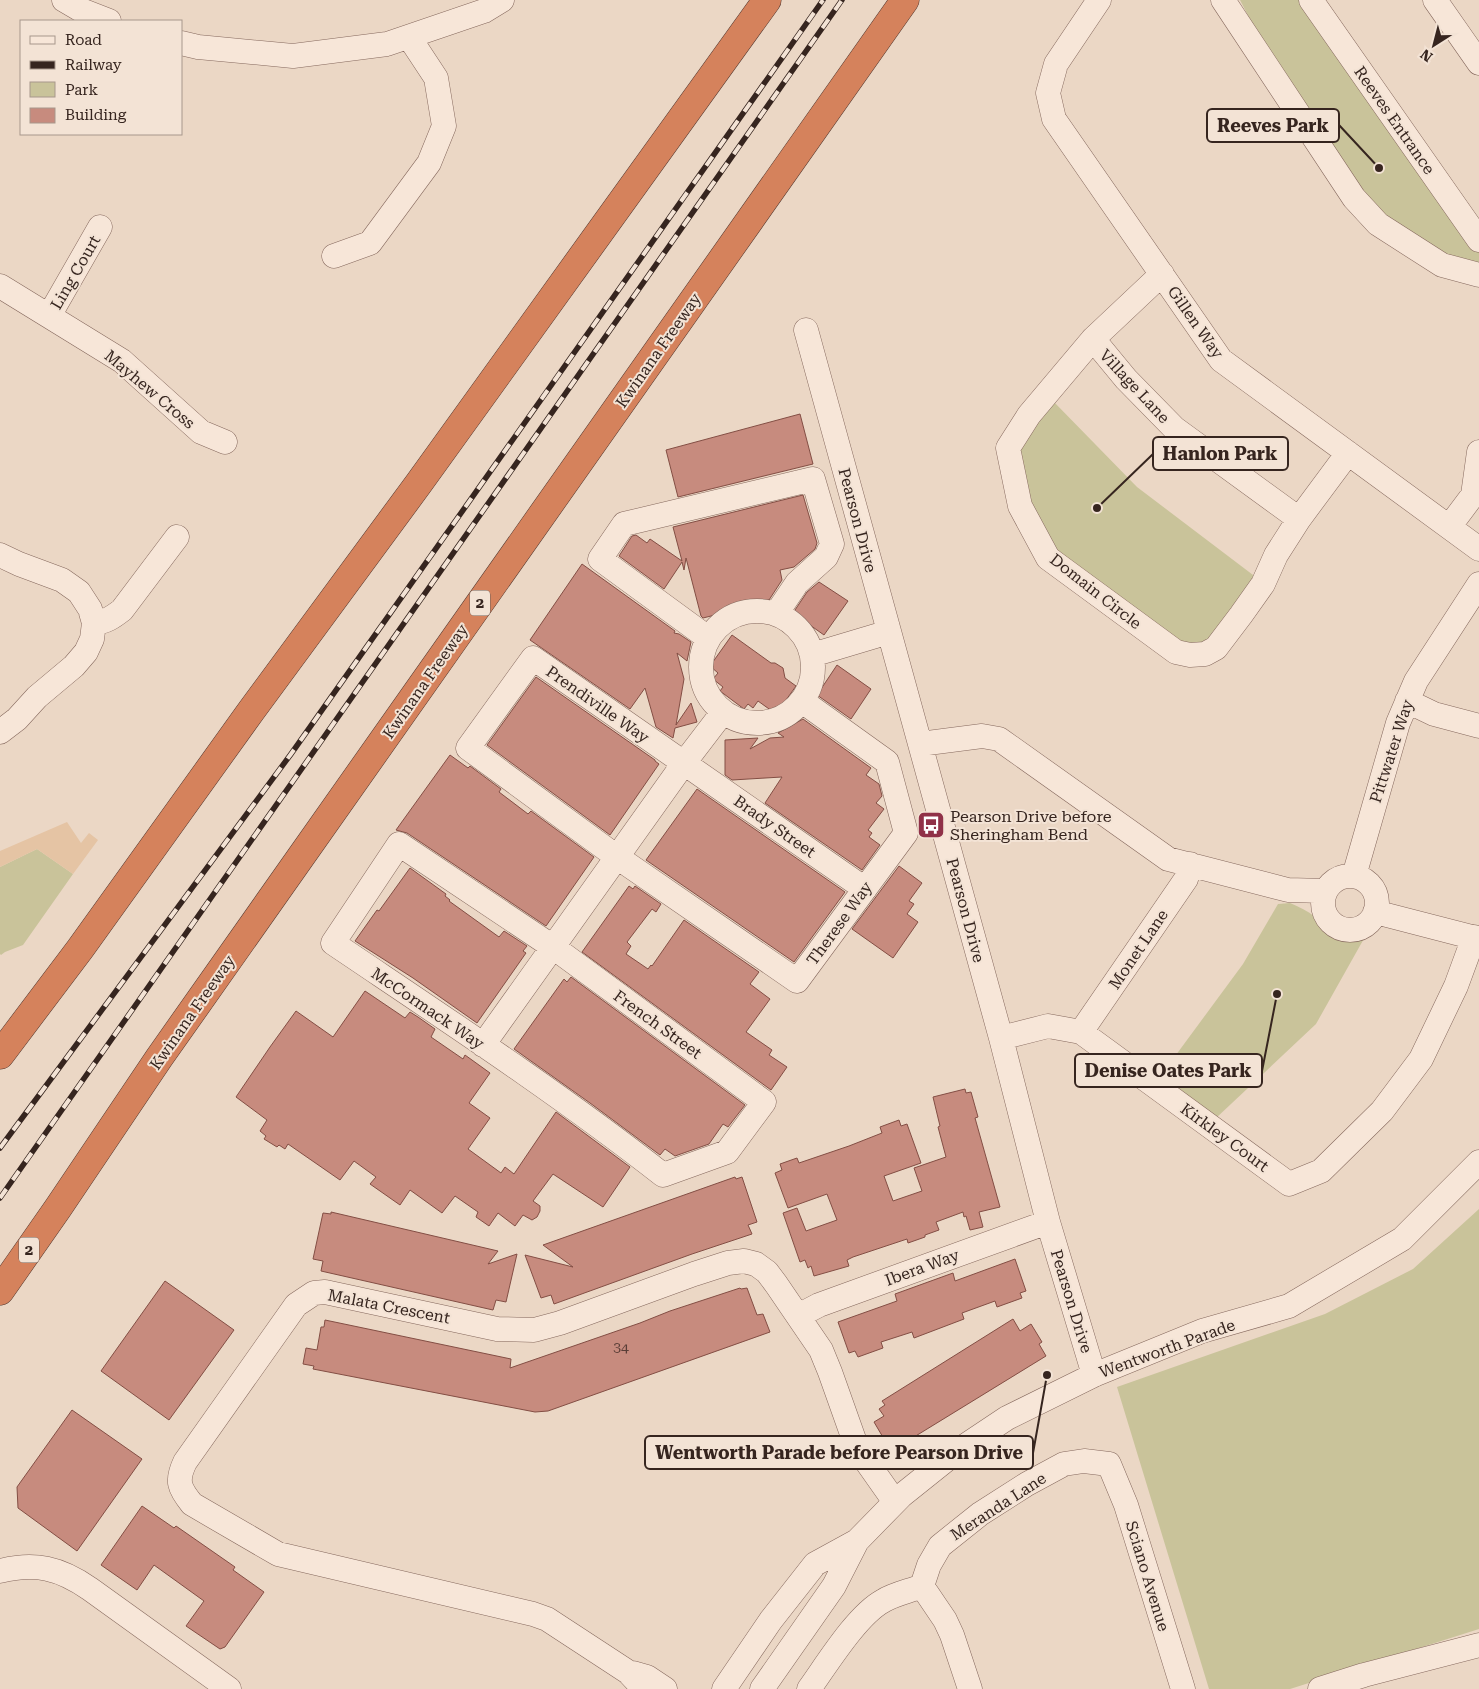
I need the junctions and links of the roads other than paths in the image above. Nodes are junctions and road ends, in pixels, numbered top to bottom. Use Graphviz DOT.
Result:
graph roads {
  1 [pos="64,0"];
  2 [pos="502,0"];
  3 [pos="767,0"];
  4 [pos="905,0"];
  5 [pos="1099,0"];
  6 [pos="1223,0"];
  7 [pos="1311,0"];
  8 [pos="1435,0"];
  9 [pos="106,20"];
  10 [pos="409,37"];
  11 [pos="182,43"];
  12 [pos="1479,63"];
  13 [pos="100,227"];
  14 [pos="1479,240"];
  15 [pos="334,256"];
  16 [pos="1162,274"];
  17 [pos="1479,275"];
  18 [pos="0,286"];
  19 [pos="50,316"];
  20 [pos="806,330"];
  21 [pos="1093,339"];
  22 [pos="225,442"];
  23 [pos="1479,452"];
  24 [pos="1348,453"];
  25 [pos="1299,519"];
  26 [pos="1450,527"];
  27 [pos="177,537"];
  28 [pos="1479,549"];
  29 [pos="0,555"];
  30 [pos="1479,584"];
  31 [pos="776,614"];
  32 [pos="94,623"];
  33 [pos="889,632"];
  34 [pos="708,638"];
  35 [pos="812,655"];
  36 [pos="802,701"];
  37 [pos="1407,701"];
  38 [pos="723,712"];
  39 [pos="1479,726"];
  40 [pos="0,732"];
  41 [pos="920,744"];
  42 [pos="684,763"];
  43 [pos="617,857"];
  44 [pos="1190,864"];
  45 [pos="1354,876"];
  46 [pos="865,889"];
  47 [pos="1325,891"];
  48 [pos="1376,912"];
  49 [pos="1477,938"];
  50 [pos="553,947"];
  51 [pos="1081,1032"];
  52 [pos="1001,1038"];
  53 [pos="483,1044"];
  54 [pos="0,1055"];
  55 [pos="764,1102"];
  56 [pos="1479,1162"];
  57 [pos="1048,1222"];
  58 [pos="0,1291"];
  59 [pos="798,1316"];
  60 [pos="1094,1375"];
  61 [pos="1109,1464"];
  62 [pos="895,1502"];
  63 [pos="857,1541"];
  64 [pos="0,1571"];
  65 [pos="922,1586"];
  66 [pos="1479,1645"];
  67 [pos="636,1681"];
  68 [pos="1366,1682"];
  69 [pos="229,1689"];
  70 [pos="665,1689"];
  71 [pos="724,1689"];
  72 [pos="762,1689"];
  73 [pos="808,1689"];
  74 [pos="970,1689"];
  75 [pos="1183,1689"];
  76 [pos="1320,1689"];
  1 -- 9 [label="street"];
  2 -- 10 [label="street"];
  3 -- 54 [label="highway"];
  4 -- 58 [label="highway, Kwinana Freeway / 2"];
  5 -- 16 [label="street, Gillen Way"];
  6 -- 17 [label="street"];
  7 -- 14 [label="street, Reeves Entrance"];
  8 -- 12 [label="street"];
  10 -- 11 [label="street"];
  10 -- 15 [label="street"];
  13 -- 19 [label="street, Ling Court"];
  16 -- 21 [label="street, Domain Circle"];
  16 -- 24 [label="street, Gillen Way"];
  18 -- 19 [label="street, Mayhew Cross"];
  19 -- 22 [label="street, Mayhew Cross"];
  20 -- 33 [label="street, Pearson Drive"];
  21 -- 25 [label="street, Village Lane"];
  21 -- 25 [label="street, Domain Circle"];
  23 -- 26 [label="street"];
  24 -- 25 [label="street, Domain Circle"];
  24 -- 26 [label="street, Gillen Way"];
  26 -- 28 [label="street, Gillen Way"];
  27 -- 32 [label="street"];
  29 -- 32 [label="street"];
  30 -- 37 [label="street, Pittwater Way"];
  31 -- 34 [label="street"];
  31 -- 34 [label="street"];
  31 -- 35 [label="street"];
  32 -- 40 [label="street"];
  33 -- 35 [label="street"];
  33 -- 41 [label="street, Pearson Drive"];
  34 -- 38 [label="street"];
  35 -- 36 [label="street"];
  36 -- 38 [label="street"];
  36 -- 46 [label="street, Therese Way"];
  37 -- 39 [label="street"];
  37 -- 45 [label="street, Pittwater Way"];
  38 -- 42 [label="street"];
  41 -- 44 [label="street"];
  41 -- 52 [label="street, Pearson Drive"];
  42 -- 43 [label="street"];
  42 -- 43 [label="street, Prendiville Way"];
  42 -- 46 [label="street, Brady Street"];
  43 -- 46 [label="street, Therese Way"];
  43 -- 50 [label="street"];
  44 -- 47 [label="street"];
  44 -- 51 [label="street, Monet Lane"];
  45 -- 47 [label="street"];
  45 -- 48 [label="street"];
  47 -- 48 [label="street"];
  48 -- 49 [label="street"];
  49 -- 51 [label="street, Kirkley Court"];
  50 -- 53 [label="street"];
  50 -- 53 [label="street, McCormack Way"];
  50 -- 55 [label="street, French Street"];
  51 -- 52 [label="street, Kirkley Court"];
  52 -- 57 [label="street, Pearson Drive"];
  53 -- 55 [label="street, McCormack Way"];
  56 -- 60 [label="street, Wentworth Parade"];
  57 -- 59 [label="street, Ibera Way"];
  57 -- 60 [label="street, Pearson Drive"];
  59 -- 62 [label="street, Malata Crescent"];
  59 -- 67 [label="street, Malata Crescent"];
  60 -- 62 [label="street, Wentworth Parade"];
  61 -- 65 [label="street, Meranda Lane"];
  61 -- 75 [label="street, Sciano Avenue"];
  62 -- 63 [label="street, Wentworth Parade"];
  63 -- 71 [label="street, Wentworth Parade"];
  63 -- 72 [label="street, Wentworth Parade"];
  64 -- 69 [label="street"];
  65 -- 73 [label="street"];
  65 -- 74 [label="street"];
  66 -- 68 [label="street"];
  67 -- 70 [label="street, Malata Crescent"];
  68 -- 76 [label="street"];
}
